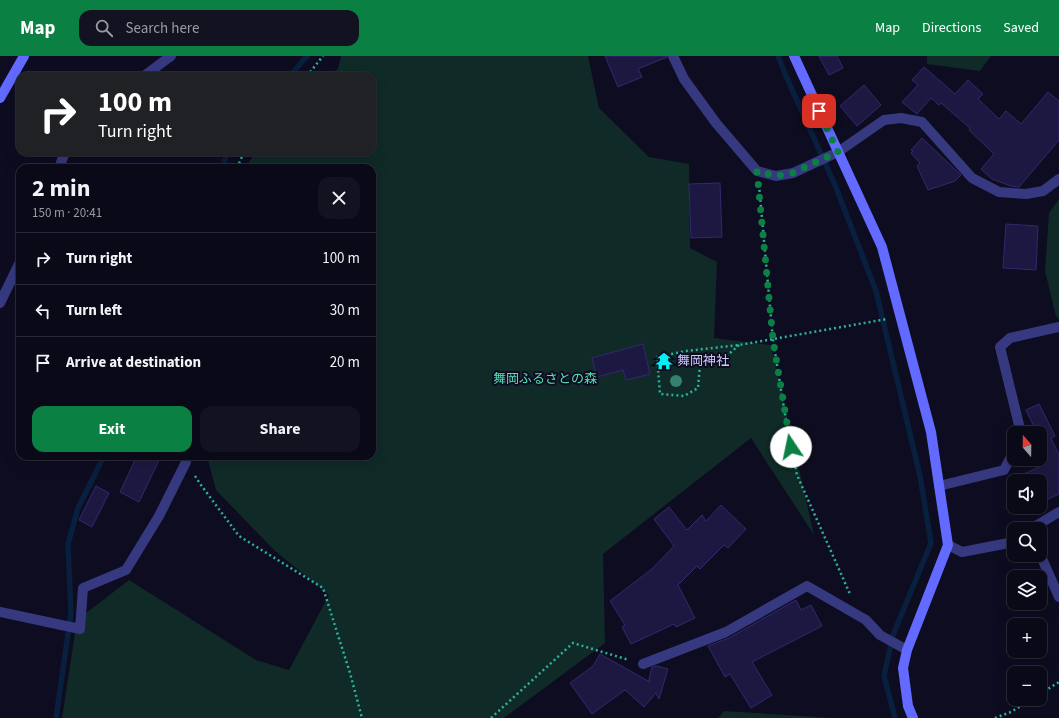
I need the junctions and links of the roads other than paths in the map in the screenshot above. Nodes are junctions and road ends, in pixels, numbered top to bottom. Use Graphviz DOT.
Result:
graph roads {
  1 [pos="24,56"];
  2 [pos="171,56"];
  3 [pos="673,56"];
  4 [pos="794,56"];
  5 [pos="149,72"];
  6 [pos="0,98"];
  7 [pos="836,153"];
  8 [pos="1059,179"];
  9 [pos="16,270"];
  10 [pos="0,303"];
  11 [pos="1059,327"];
  12 [pos="1019,426"];
  13 [pos="186,462"];
  14 [pos="1007,464"];
  15 [pos="939,486"];
  16 [pos="1059,512"];
  17 [pos="1042,522"];
  18 [pos="1007,543"];
  19 [pos="948,545"];
  20 [pos="1044,562"];
  21 [pos="1059,597"];
  22 [pos="0,612"];
  23 [pos="907,650"];
  24 [pos="643,664"];
  25 [pos="913,718"];
  1 -- 6 [label="street"];
  2 -- 5 [label="street"];
  3 -- 7 [label="street"];
  4 -- 7 [label="street"];
  7 -- 8 [label="street"];
  7 -- 15 [label="street"];
  9 -- 10 [label="street"];
  11 -- 12 [label="street"];
  13 -- 22 [label="street"];
  14 -- 15 [label="street"];
  15 -- 19 [label="street"];
  16 -- 17 [label="street"];
  18 -- 19 [label="street"];
  19 -- 23 [label="street"];
  20 -- 21 [label="street"];
  23 -- 24 [label="street"];
  23 -- 25 [label="street"];
}
